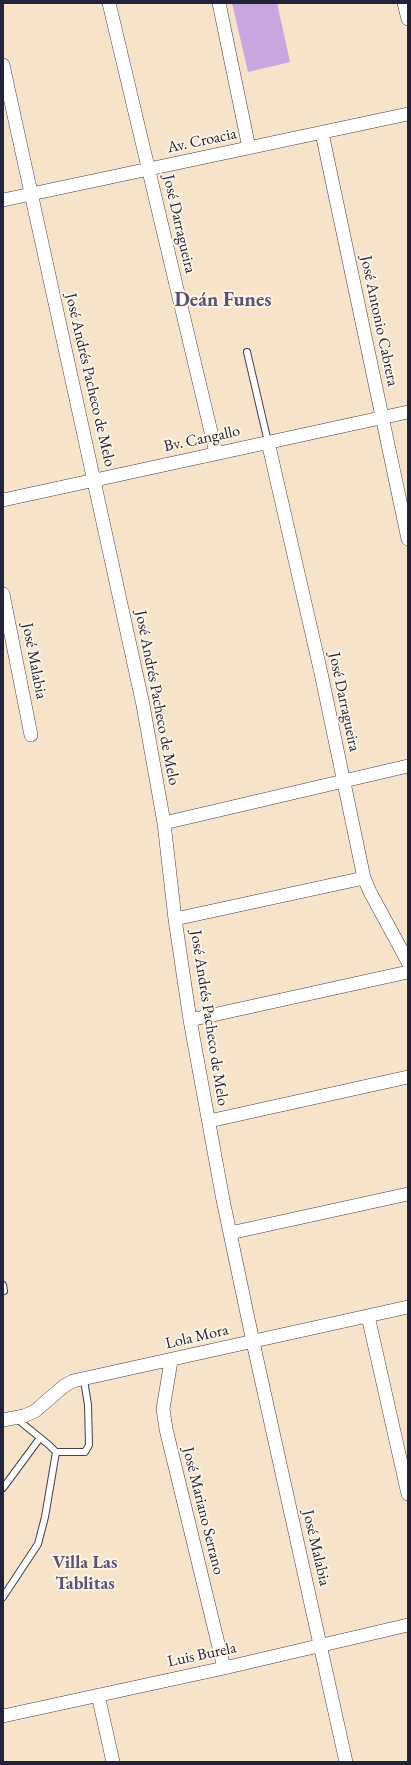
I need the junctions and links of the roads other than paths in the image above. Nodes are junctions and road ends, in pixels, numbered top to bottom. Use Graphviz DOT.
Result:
graph roads {
  1 [pos="109,3"];
  2 [pos="219,3"];
  3 [pos="404,3"];
  4 [pos="408,19"];
  5 [pos="3,65"];
  6 [pos="408,114"];
  7 [pos="322,132"];
  8 [pos="249,148"];
  9 [pos="148,170"];
  10 [pos="32,194"];
  11 [pos="3,200"];
  12 [pos="247,352"];
  13 [pos="408,412"];
  14 [pos="382,417"];
  15 [pos="268,442"];
  16 [pos="216,453"];
  17 [pos="95,480"];
  18 [pos="3,500"];
  19 [pos="408,539"];
  20 [pos="3,594"];
  21 [pos="31,735"];
  22 [pos="408,766"];
  23 [pos="344,781"];
  24 [pos="164,823"];
  25 [pos="364,878"];
  26 [pos="175,919"];
  27 [pos="408,962"];
  28 [pos="408,972"];
  29 [pos="190,1020"];
  30 [pos="408,1077"];
  31 [pos="209,1121"];
  32 [pos="408,1194"];
  33 [pos="230,1233"];
  34 [pos="408,1307"];
  35 [pos="368,1316"];
  36 [pos="253,1342"];
  37 [pos="171,1361"];
  38 [pos="84,1380"];
  39 [pos="9,1419"];
  40 [pos="40,1438"];
  41 [pos="56,1452"];
  42 [pos="3,1488"];
  43 [pos="408,1494"];
  44 [pos="3,1597"];
  45 [pos="408,1625"];
  46 [pos="320,1645"];
  47 [pos="224,1668"];
  48 [pos="98,1695"];
  49 [pos="3,1716"];
  50 [pos="114,1762"];
  51 [pos="346,1762"];
  1 -- 9 [label="street, José Darragueira"];
  2 -- 8 [label="street"];
  3 -- 4 [label="street"];
  5 -- 10 [label="street, José Andrés Pacheco de Melo"];
  6 -- 7 [label="street, Av. Croacia"];
  7 -- 8 [label="street, Av. Croacia"];
  7 -- 14 [label="street, José Antonio Cabrera"];
  8 -- 9 [label="street, Av. Croacia"];
  9 -- 10 [label="street, Av. Croacia"];
  9 -- 16 [label="street, José Darragueira"];
  10 -- 11 [label="street, Av. Croacia"];
  10 -- 17 [label="street, José Andrés Pacheco de Melo"];
  12 -- 15 [label="lane"];
  13 -- 14 [label="street, Bv. Cangallo"];
  14 -- 15 [label="street, Bv. Cangallo"];
  14 -- 19 [label="street, José Antonio Cabrera"];
  15 -- 16 [label="street, Bv. Cangallo"];
  15 -- 23 [label="street, José Darragueira"];
  16 -- 17 [label="street, Bv. Cangallo"];
  17 -- 18 [label="street, Bv. Cangallo"];
  17 -- 24 [label="street, José Andrés Pacheco de Melo"];
  20 -- 21 [label="street, José Malabia"];
  22 -- 23 [label="street"];
  23 -- 24 [label="street"];
  23 -- 25 [label="street, José Darragueira"];
  24 -- 26 [label="street, José Andrés Pacheco de Melo"];
  25 -- 26 [label="street"];
  25 -- 27 [label="street, José Darragueira"];
  26 -- 29 [label="street, José Andrés Pacheco de Melo"];
  28 -- 29 [label="street"];
  29 -- 31 [label="street, José Andrés Pacheco de Melo"];
  30 -- 31 [label="street"];
  31 -- 33 [label="street, José Andrés Pacheco de Melo"];
  32 -- 33 [label="street"];
  33 -- 36 [label="street, José Andrés Pacheco de Melo"];
  34 -- 35 [label="street, Lola Mora"];
  35 -- 36 [label="street, Lola Mora"];
  35 -- 43 [label="street"];
  36 -- 37 [label="street, Lola Mora"];
  36 -- 46 [label="street, José Malabia"];
  37 -- 38 [label="street, Lola Mora"];
  37 -- 47 [label="street, José Mariano Serrano"];
  38 -- 39 [label="street, Lola Mora"];
  38 -- 41 [label="lane"];
  39 -- 40 [label="lane"];
  40 -- 41 [label="lane"];
  40 -- 42 [label="lane"];
  41 -- 44 [label="lane"];
  45 -- 46 [label="street, Luis Burela"];
  46 -- 47 [label="street, Luis Burela"];
  46 -- 51 [label="street, José Malabia"];
  47 -- 48 [label="street, Luis Burela"];
  48 -- 49 [label="street, Luis Burela"];
  48 -- 50 [label="street"];
}
